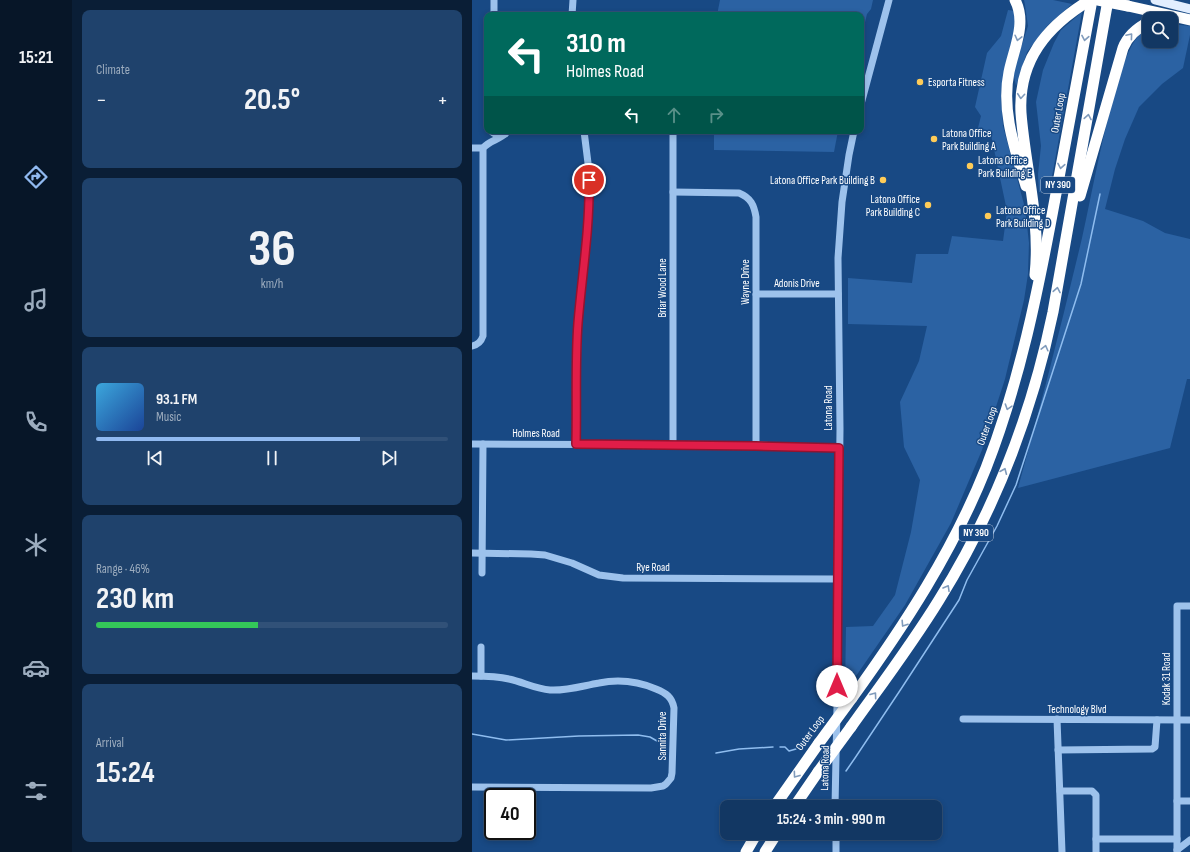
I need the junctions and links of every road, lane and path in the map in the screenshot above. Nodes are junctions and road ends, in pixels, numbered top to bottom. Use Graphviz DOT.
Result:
graph roads {
  1 [pos="494,0"];
  2 [pos="573,0"];
  3 [pos="889,0"];
  4 [pos="1015,0"];
  5 [pos="1091,0"];
  6 [pos="1098,0"];
  7 [pos="1109,0"];
  8 [pos="1155,0"];
  9 [pos="494,12"];
  10 [pos="572,12"];
  11 [pos="1148,12"];
  12 [pos="1190,14"];
  13 [pos="1178,15"];
  14 [pos="1142,26"];
  15 [pos="864,93"];
  16 [pos="505,134"];
  17 [pos="584,134"];
  18 [pos="673,134"];
  19 [pos="853,134"];
  20 [pos="472,148"];
  21 [pos="483,148"];
  22 [pos="673,192"];
  23 [pos="1036,236"];
  24 [pos="1062,266"];
  25 [pos="756,294"];
  26 [pos="838,294"];
  27 [pos="472,346"];
  28 [pos="1019,369"];
  29 [pos="472,444"];
  30 [pos="483,444"];
  31 [pos="576,444"];
  32 [pos="673,445"];
  33 [pos="756,446"];
  34 [pos="839,448"];
  35 [pos="472,553"];
  36 [pos="482,553"];
  37 [pos="482,573"];
  38 [pos="838,579"];
  39 [pos="1190,606"];
  40 [pos="481,647"];
  41 [pos="472,676"];
  42 [pos="481,676"];
  43 [pos="963,719"];
  44 [pos="1057,720"];
  45 [pos="1157,720"];
  46 [pos="1177,720"];
  47 [pos="1190,720"];
  48 [pos="1058,750"];
  49 [pos="472,787"];
  50 [pos="1060,791"];
  51 [pos="779,800"];
  52 [pos="799,800"];
  53 [pos="835,800"];
  54 [pos="1177,801"];
  55 [pos="1190,801"];
  56 [pos="1096,839"];
  57 [pos="1177,839"];
  58 [pos="753,840"];
  59 [pos="773,840"];
  60 [pos="836,840"];
  61 [pos="1190,840"];
  62 [pos="1177,851"];
  63 [pos="746,852"];
  64 [pos="765,852"];
  65 [pos="836,852"];
  66 [pos="1062,852"];
  67 [pos="1096,852"];
  1 -- 9 [label="street"];
  2 -- 10 [label="street"];
  3 -- 15 [label="street"];
  4 -- 23 [label="highway, one-way"];
  5 -- 23 [label="highway, one-way"];
  5 -- 28 [label="highway, Outer Loop / NY 390, one-way"];
  6 -- 11 [label="highway, bridge"];
  24 -- 7 [label="highway, NY 390, one-way"];
  8 -- 12 [label="main road"];
  12 -- 13 [label="highway"];
  24 -- 14 [label="highway, one-way"];
  16 -- 21 [label="street"];
  17 -- 31 [label="street"];
  18 -- 22 [label="street, Briar Wood Lane"];
  19 -- 26 [label="street, Latona Road"];
  20 -- 21 [label="street"];
  21 -- 27 [label="street"];
  22 -- 25 [label="street, Wayne Drive"];
  22 -- 32 [label="street, Briar Wood Lane"];
  23 -- 28 [label="highway"];
  52 -- 24 [label="highway, NY 390, one-way, bridge"];
  25 -- 26 [label="street, Adonis Drive"];
  25 -- 33 [label="street, Wayne Drive"];
  26 -- 34 [label="street, Latona Road"];
  28 -- 51 [label="highway, Outer Loop / NY 390, one-way, bridge"];
  29 -- 30 [label="street, Holmes Road"];
  30 -- 31 [label="street, Holmes Road"];
  30 -- 36 [label="street"];
  31 -- 32 [label="street, Holmes Road"];
  32 -- 33 [label="street, Holmes Road"];
  33 -- 34 [label="street, Holmes Road"];
  34 -- 38 [label="street, Latona Road"];
  35 -- 36 [label="street, Rye Road"];
  36 -- 37 [label="street"];
  36 -- 38 [label="street, Rye Road"];
  38 -- 53 [label="street, Latona Road"];
  39 -- 46 [label="street, Kodak 31 Road"];
  40 -- 42 [label="street"];
  41 -- 42 [label="street, Sannita Drive"];
  42 -- 49 [label="street, Sannita Drive"];
  43 -- 44 [label="street, Technology Blvd"];
  44 -- 45 [label="street, Technology Blvd"];
  44 -- 48 [label="street"];
  45 -- 46 [label="street, Technology Blvd"];
  45 -- 48 [label="street"];
  46 -- 47 [label="street, Technology Blvd"];
  46 -- 54 [label="street, Kodak 31 Road"];
  48 -- 50 [label="street"];
  50 -- 56 [label="street"];
  50 -- 66 [label="street"];
  54 -- 55 [label="street"];
  54 -- 57 [label="street, Kodak 31 Road"];
  56 -- 57 [label="street"];
  56 -- 67 [label="street"];
  57 -- 62 [label="street, Kodak 31 Road"];
  58 -- 63 [label="highway"];
  59 -- 64 [label="highway"];
  60 -- 65 [label="street"];
  61 -- 62 [label="street"];
}
